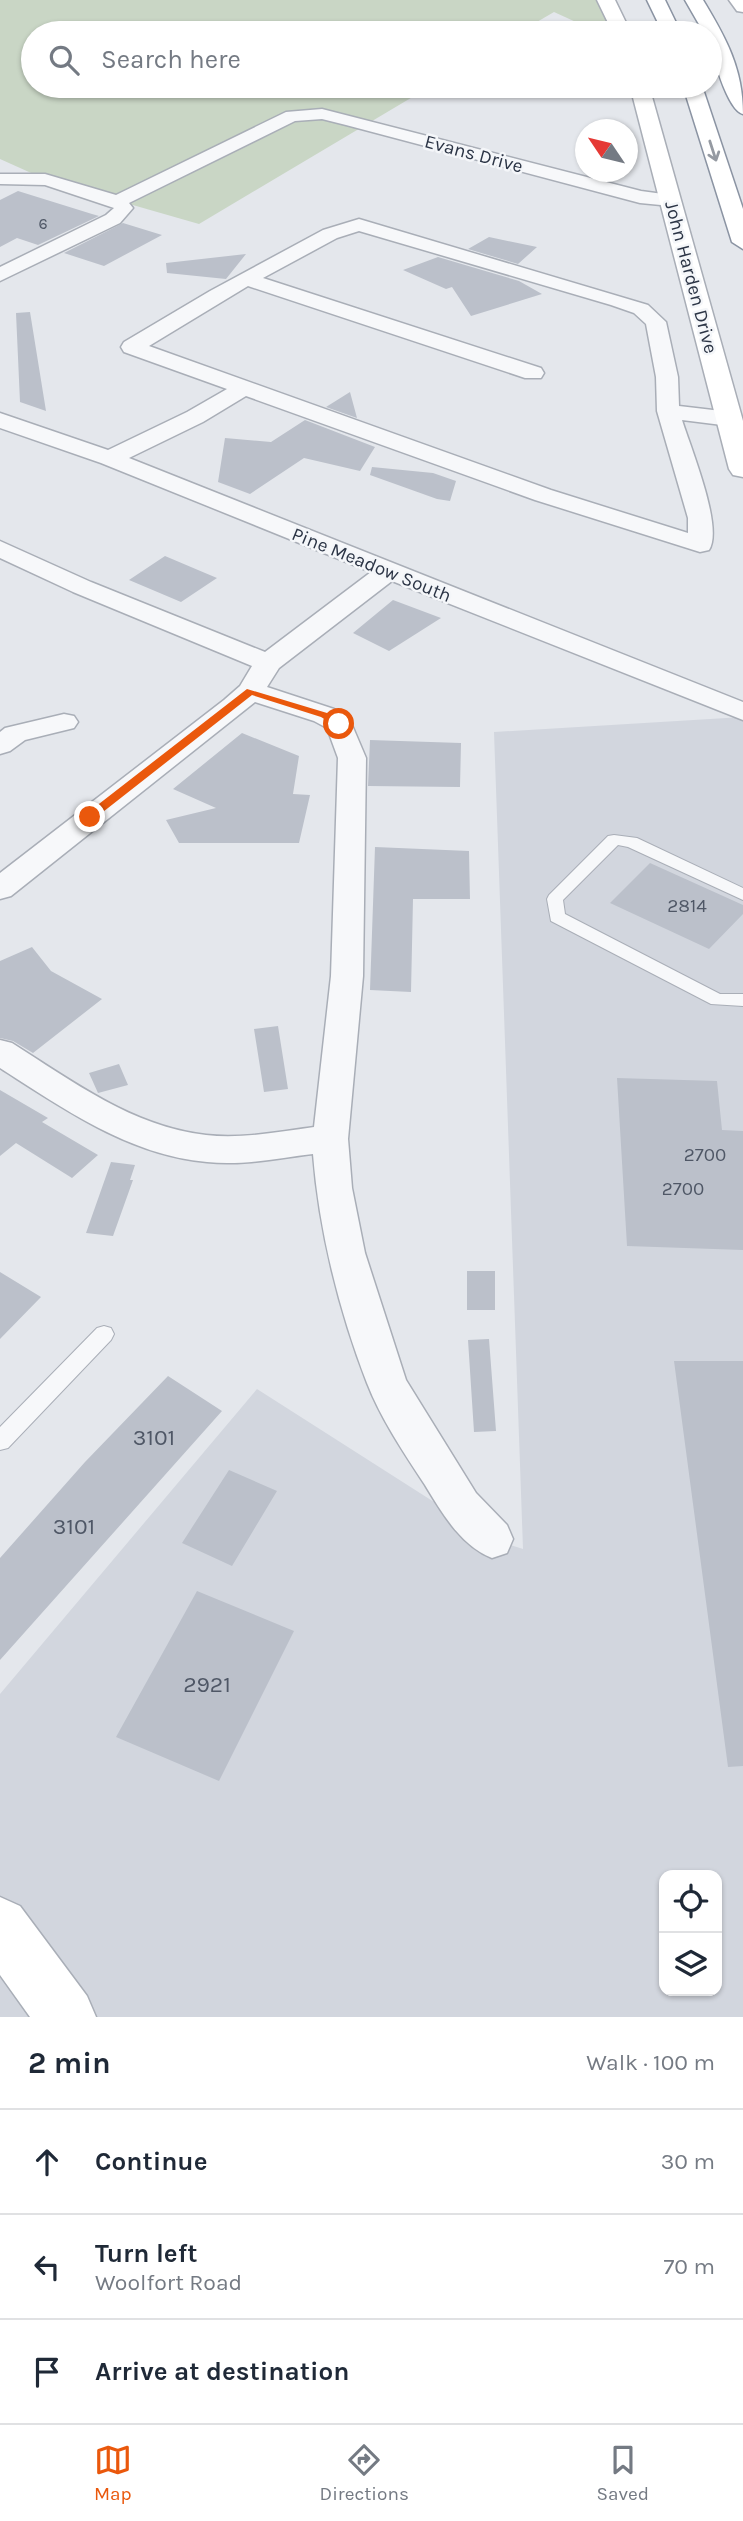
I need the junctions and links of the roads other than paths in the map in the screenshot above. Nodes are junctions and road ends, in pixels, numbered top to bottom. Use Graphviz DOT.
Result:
graph roads {
  1 [pos="606,0"];
  2 [pos="656,0"];
  3 [pos="694,0"];
  4 [pos="738,0"];
  5 [pos="743,7"];
  6 [pos="616,21"];
  7 [pos="666,21"];
  8 [pos="707,21"];
  9 [pos="722,55"];
  10 [pos="642,98"];
  11 [pos="696,98"];
  12 [pos="743,108"];
  13 [pos="0,179"];
  14 [pos="671,200"];
  15 [pos="118,201"];
  16 [pos="743,242"];
  17 [pos="0,275"];
  18 [pos="249,280"];
  19 [pos="533,373"];
  20 [pos="242,389"];
  21 [pos="668,411"];
  22 [pos="730,419"];
  23 [pos="0,420"];
  24 [pos="109,458"];
  25 [pos="743,469"];
  26 [pos="0,548"];
  27 [pos="389,571"];
  28 [pos="260,677"];
  29 [pos="743,712"];
  30 [pos="64,722"];
  31 [pos="0,745"];
  32 [pos="0,889"];
  33 [pos="743,895"];
  34 [pos="743,1000"];
  35 [pos="0,1052"];
  36 [pos="330,1139"];
  37 [pos="104,1334"];
  38 [pos="0,1441"];
  39 [pos="492,1539"];
  40 [pos="0,1926"];
  41 [pos="66,2017"];
  1 -- 6 [label="main road"];
  2 -- 7 [label="main road"];
  3 -- 8 [label="main road"];
  4 -- 5 [label="main road"];
  9 -- 12 [label="main road"];
  10 -- 14 [label="main road, John Harden Drive"];
  11 -- 16 [label="main road, one-way"];
  13 -- 15 [label="street"];
  14 -- 15 [label="street, Evans Drive"];
  14 -- 22 [label="main road, John Harden Drive"];
  15 -- 17 [label="street"];
  18 -- 19 [label="street"];
  18 -- 20 [label="street"];
  18 -- 21 [label="street"];
  20 -- 21 [label="street"];
  20 -- 24 [label="street"];
  21 -- 22 [label="street"];
  22 -- 25 [label="main road, John Harden Drive"];
  23 -- 24 [label="street, Pine Meadow South"];
  24 -- 27 [label="street, Pine Meadow South"];
  26 -- 28 [label="street"];
  27 -- 28 [label="street"];
  27 -- 29 [label="street, Pine Meadow South"];
  28 -- 32 [label="street"];
  28 -- 36 [label="street"];
  30 -- 31 [label="street"];
  33 -- 34 [label="lane"];
  35 -- 36 [label="street"];
  36 -- 39 [label="street"];
  37 -- 38 [label="lane"];
  40 -- 41 [label="main road"];
}
